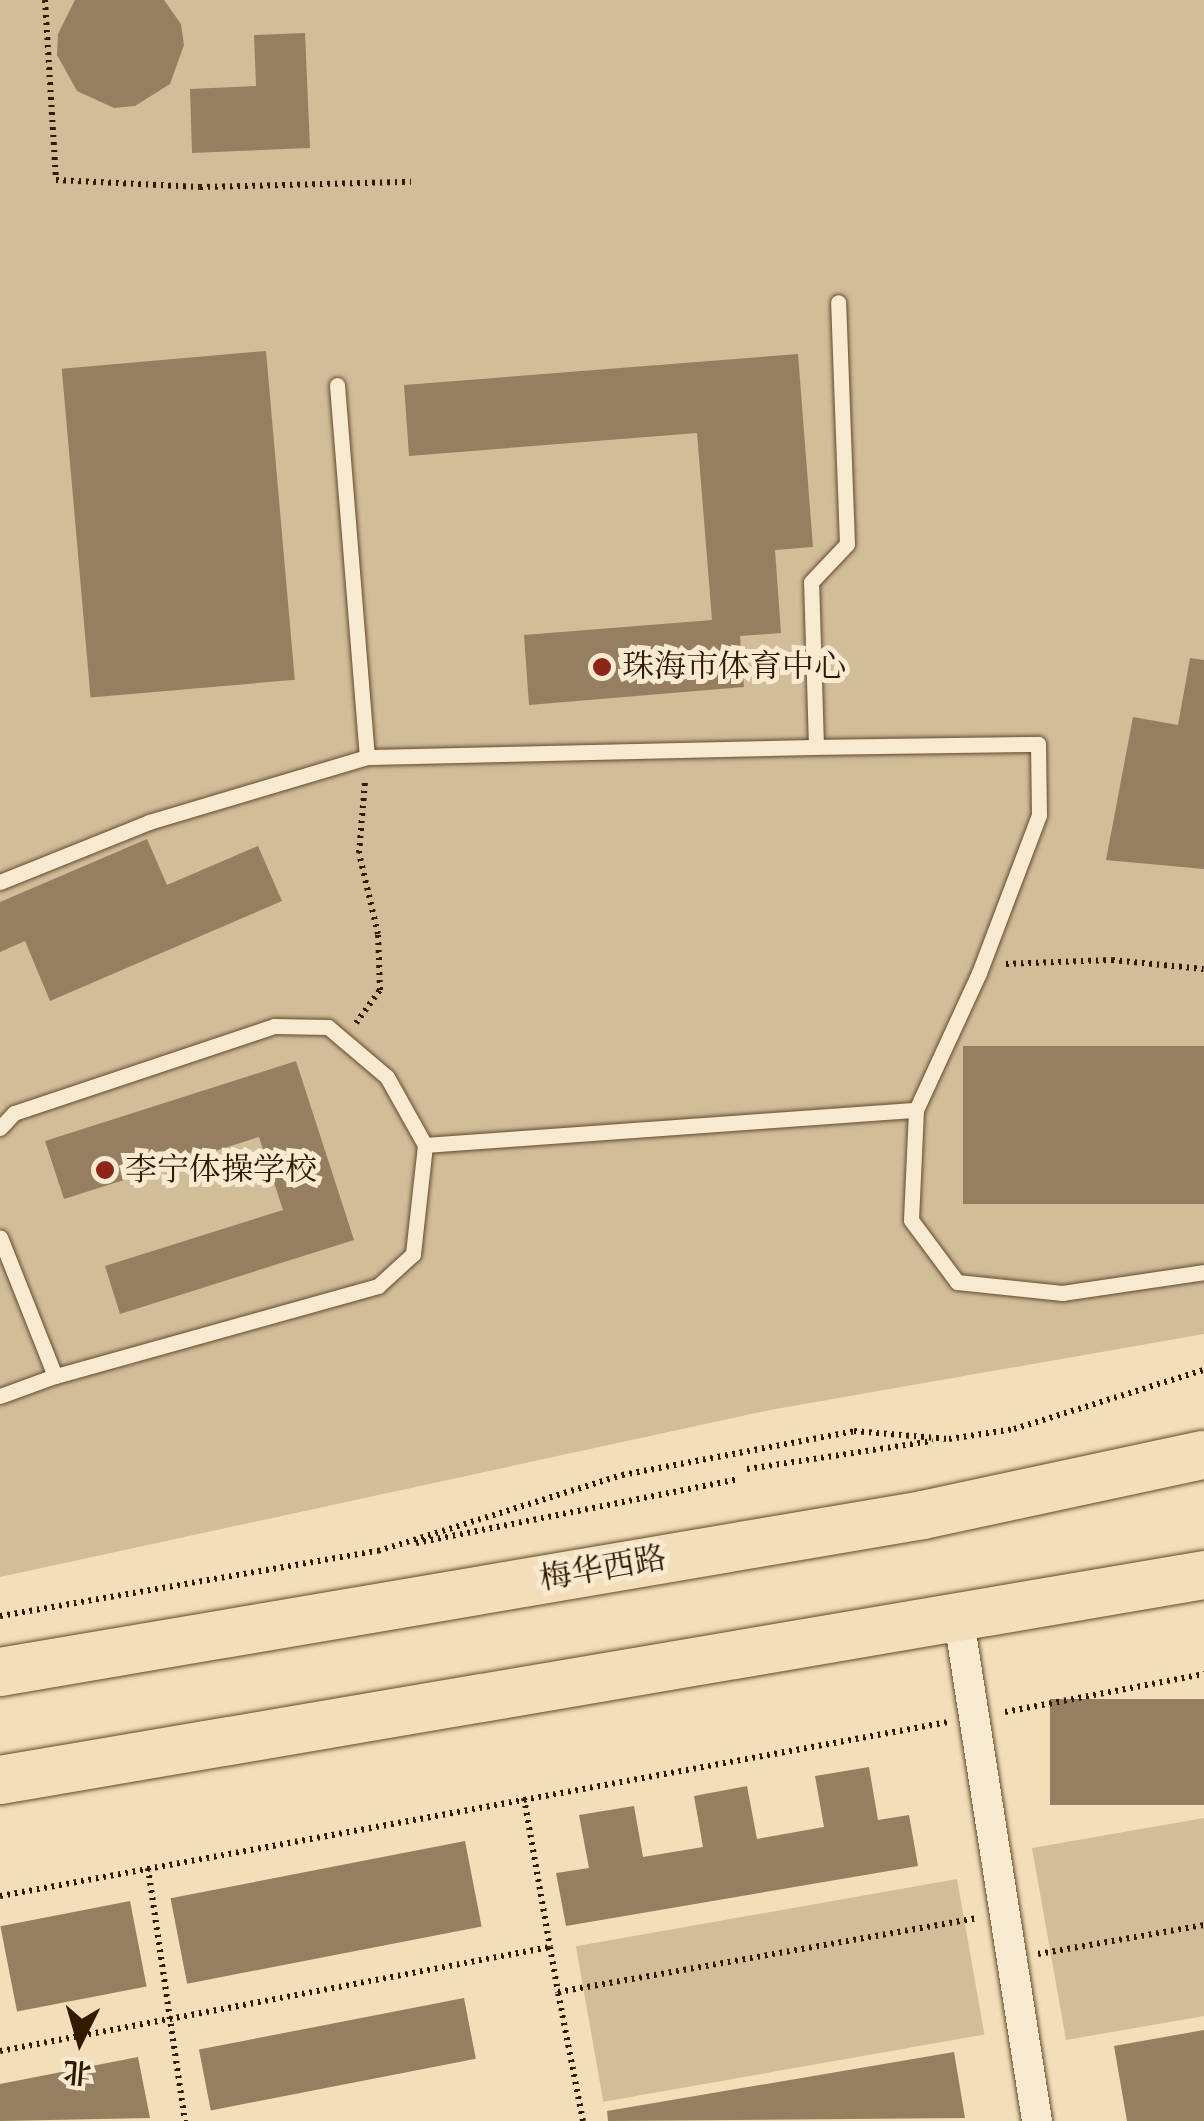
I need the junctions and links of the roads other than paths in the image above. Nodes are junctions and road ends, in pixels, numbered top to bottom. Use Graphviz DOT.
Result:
graph roads {
  1 [pos="838,302"];
  2 [pos="338,385"];
  3 [pos="816,747"];
  4 [pos="367,757"];
  5 [pos="0,882"];
  6 [pos="916,1110"];
  7 [pos="0,1128"];
  8 [pos="426,1145"];
  9 [pos="0,1237"];
  10 [pos="1204,1272"];
  11 [pos="54,1376"];
  12 [pos="0,1396"];
  13 [pos="1204,1455"];
  14 [pos="1204,1575"];
  15 [pos="958,1620"];
  16 [pos="0,1672"];
  17 [pos="0,1780"];
  18 [pos="1037,2121"];
  1 -- 3 [label="lane"];
  2 -- 4 [label="lane"];
  3 -- 4 [label="lane"];
  3 -- 6 [label="lane"];
  4 -- 5 [label="lane"];
  6 -- 8 [label="lane"];
  6 -- 10 [label="lane"];
  7 -- 8 [label="lane"];
  8 -- 11 [label="lane"];
  9 -- 11 [label="lane"];
  11 -- 12 [label="lane"];
  13 -- 16 [label="main road, 梅华西路"];
  14 -- 15 [label="main road"];
  15 -- 17 [label="main road"];
  15 -- 18 [label="street"];
}
